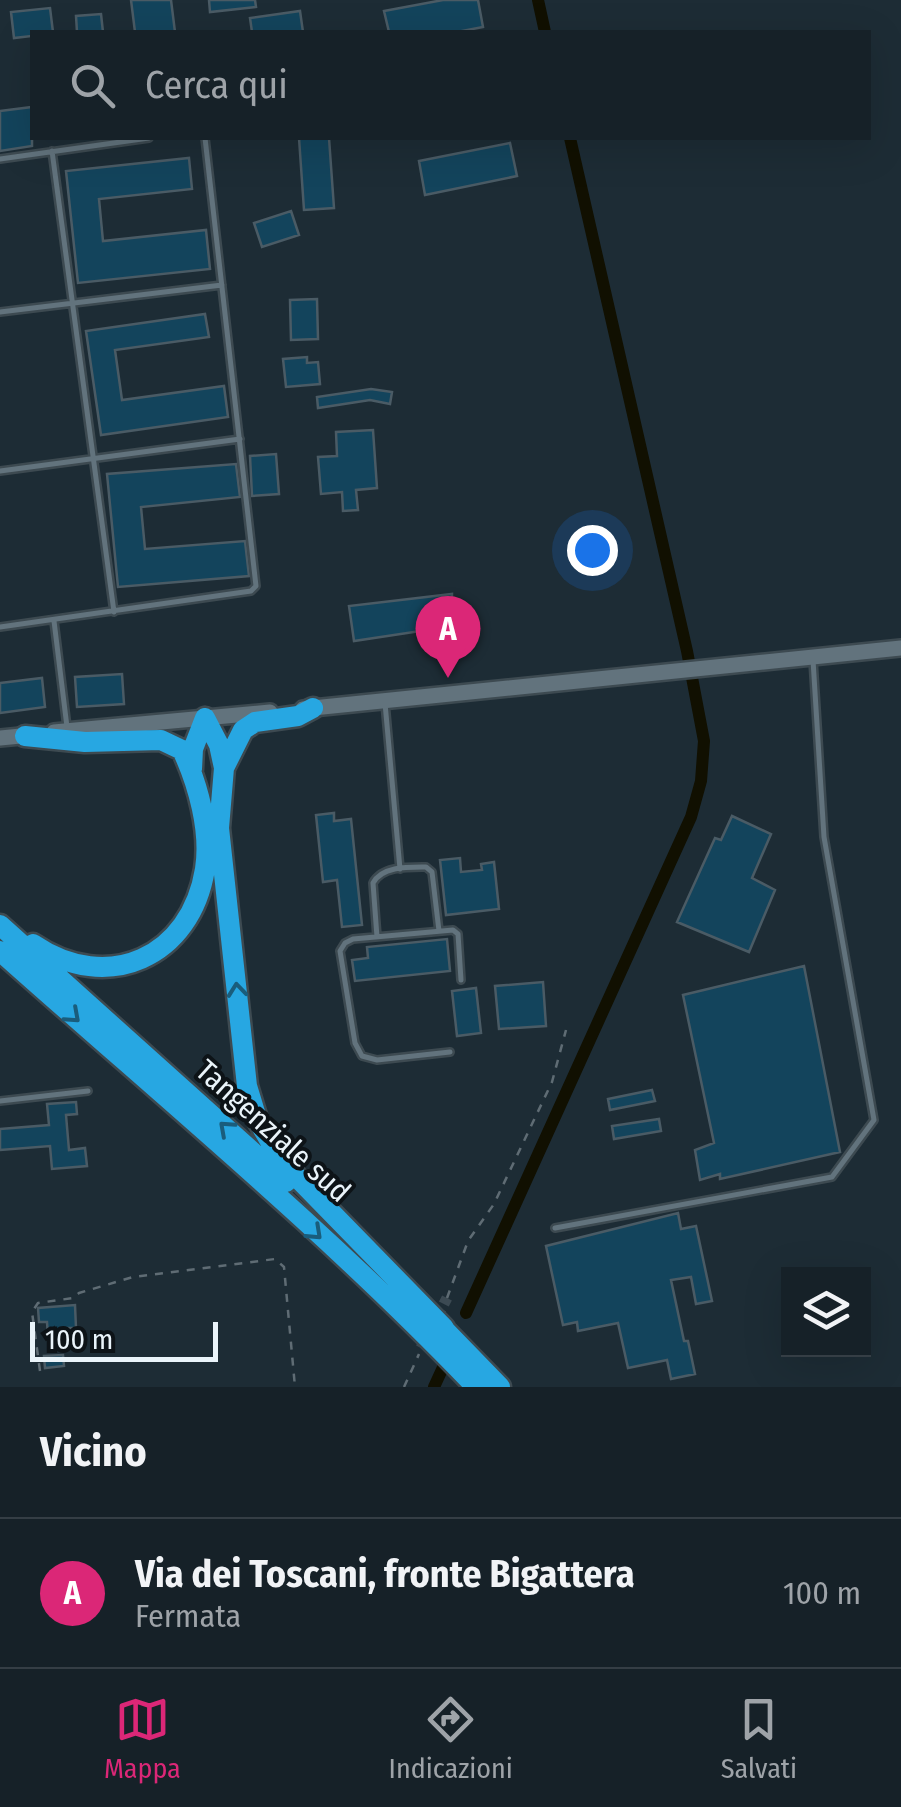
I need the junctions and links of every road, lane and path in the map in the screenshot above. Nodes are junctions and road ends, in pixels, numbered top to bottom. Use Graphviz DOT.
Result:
graph roads {
  1 [pos="134,140"];
  2 [pos="205,140"];
  3 [pos="52,151"];
  4 [pos="0,158"];
  5 [pos="222,285"];
  6 [pos="72,301"];
  7 [pos="0,312"];
  8 [pos="240,439"];
  9 [pos="94,459"];
  10 [pos="0,471"];
  11 [pos="114,612"];
  12 [pos="54,621"];
  13 [pos="0,627"];
  14 [pos="901,648"];
  15 [pos="813,657"];
  16 [pos="385,700"];
  17 [pos="313,708"];
  18 [pos="205,718"];
  19 [pos="68,731"];
  20 [pos="25,736"];
  21 [pos="0,738"];
  22 [pos="224,768"];
  23 [pos="192,771"];
  24 [pos="400,869"];
  25 [pos="1,920"];
  26 [pos="439,931"];
  27 [pos="377,937"];
  28 [pos="0,951"];
  29 [pos="462,980"];
  30 [pos="566,1030"];
  31 [pos="450,1052"];
  32 [pos="88,1091"];
  33 [pos="0,1101"];
  34 [pos="555,1228"];
  35 [pos="447,1298"];
  36 [pos="444,1328"];
  37 [pos="422,1348"];
  38 [pos="40,1372"];
  39 [pos="295,1387"];
  40 [pos="404,1387"];
  41 [pos="476,1387"];
  42 [pos="500,1387"];
  1 -- 3 [label="lane"];
  2 -- 5 [label="lane"];
  3 -- 4 [label="lane"];
  3 -- 6 [label="lane"];
  5 -- 6 [label="lane"];
  5 -- 8 [label="lane"];
  6 -- 7 [label="lane"];
  6 -- 9 [label="lane"];
  8 -- 9 [label="lane"];
  8 -- 11 [label="lane"];
  9 -- 10 [label="lane"];
  9 -- 11 [label="lane"];
  11 -- 12 [label="lane"];
  12 -- 13 [label="lane"];
  12 -- 19 [label="lane"];
  14 -- 15 [label="main road"];
  15 -- 16 [label="main road"];
  15 -- 34 [label="lane"];
  16 -- 17 [label="main road"];
  16 -- 24 [label="lane"];
  17 -- 18 [label="main road"];
  17 -- 22 [label="highway"];
  18 -- 19 [label="main road"];
  18 -- 22 [label="highway"];
  18 -- 23 [label="highway"];
  19 -- 20 [label="main road"];
  20 -- 21 [label="main road"];
  20 -- 23 [label="highway"];
  36 -- 22 [label="highway, one-way"];
  23 -- 25 [label="highway"];
  24 -- 26 [label="lane"];
  24 -- 27 [label="lane"];
  36 -- 25 [label="highway, Tangenziale sud, one-way"];
  26 -- 27 [label="lane"];
  26 -- 29 [label="lane"];
  27 -- 31 [label="lane"];
  28 -- 41 [label="highway, Tangenziale sud, one-way"];
  30 -- 35 [label="path"];
  32 -- 33 [label="lane"];
  36 -- 42 [label="highway, Tangenziale sud"];
  37 -- 40 [label="path"];
  38 -- 39 [label="path"];
}
